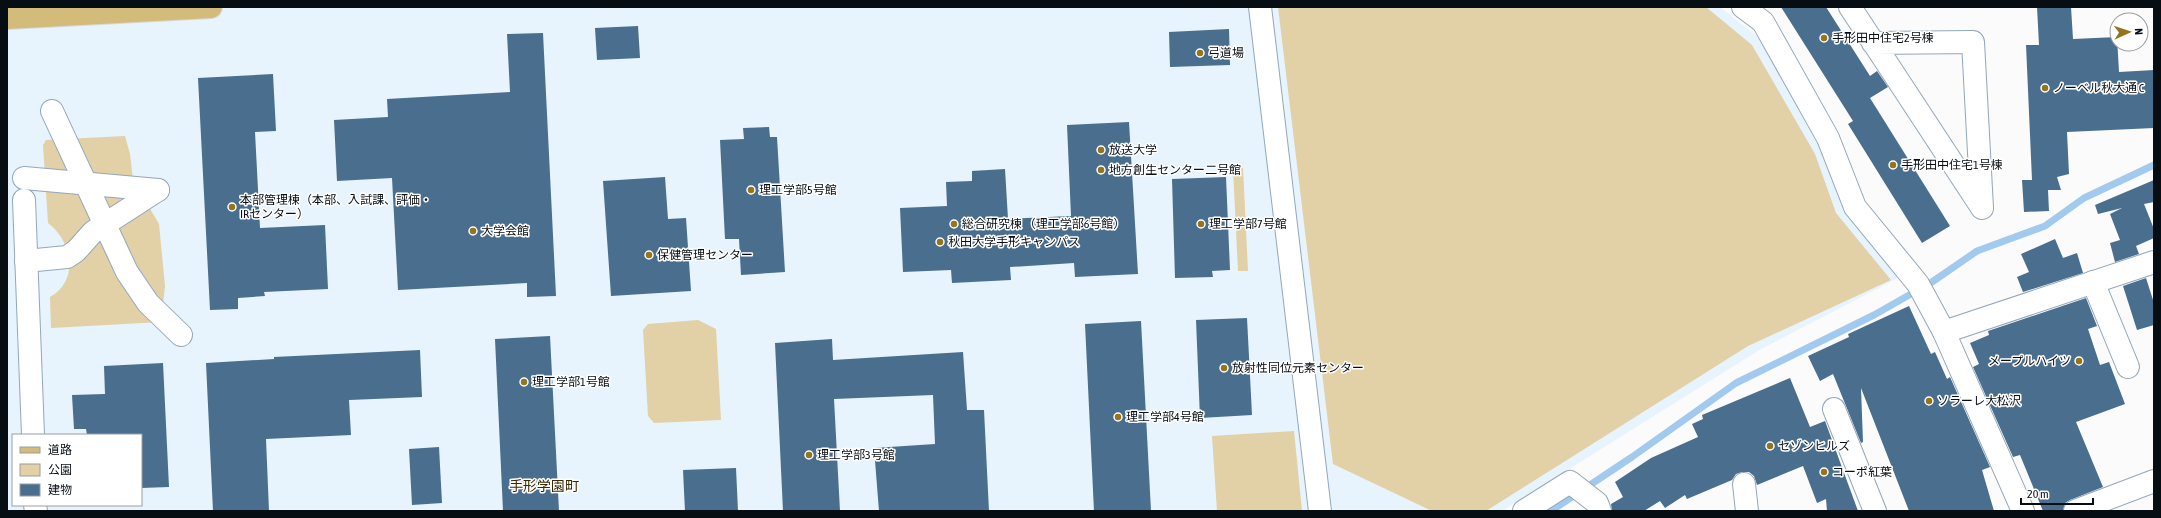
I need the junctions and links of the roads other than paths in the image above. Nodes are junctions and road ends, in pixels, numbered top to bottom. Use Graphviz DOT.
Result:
graph roads {
  1 [pos="211,7"];
  2 [pos="1260,7"];
  3 [pos="1743,7"];
  4 [pos="1850,7"];
  5 [pos="7,18"];
  6 [pos="1873,43"];
  7 [pos="52,111"];
  8 [pos="24,178"];
  9 [pos="84,183"];
  10 [pos="24,200"];
  11 [pos="104,226"];
  12 [pos="26,261"];
  13 [pos="2154,262"];
  14 [pos="2093,282"];
  15 [pos="1944,332"];
  16 [pos="181,335"];
  17 [pos="2128,367"];
  18 [pos="1834,409"];
  19 [pos="33,434"];
  20 [pos="2154,481"];
  21 [pos="1744,484"];
  22 [pos="1593,501"];
  23 [pos="1320,511"];
  24 [pos="1524,511"];
  25 [pos="1747,511"];
  26 [pos="1875,511"];
  27 [pos="2023,511"];
  28 [pos="2075,511"];
  1 -- 5 [label="main road"];
  2 -- 23 [label="street"];
  3 -- 15 [label="street"];
  4 -- 6 [label="street"];
  6 -- 6 [label="street"];
  7 -- 9 [label="street"];
  8 -- 9 [label="street"];
  9 -- 11 [label="street"];
  9 -- 11 [label="street"];
  10 -- 12 [label="street"];
  11 -- 12 [label="street"];
  11 -- 16 [label="street"];
  12 -- 19 [label="street"];
  13 -- 14 [label="street"];
  14 -- 15 [label="street"];
  14 -- 17 [label="street"];
  15 -- 27 [label="street"];
  18 -- 26 [label="street"];
  20 -- 28 [label="street"];
  21 -- 25 [label="street"];
  22 -- 24 [label="street"];
}
